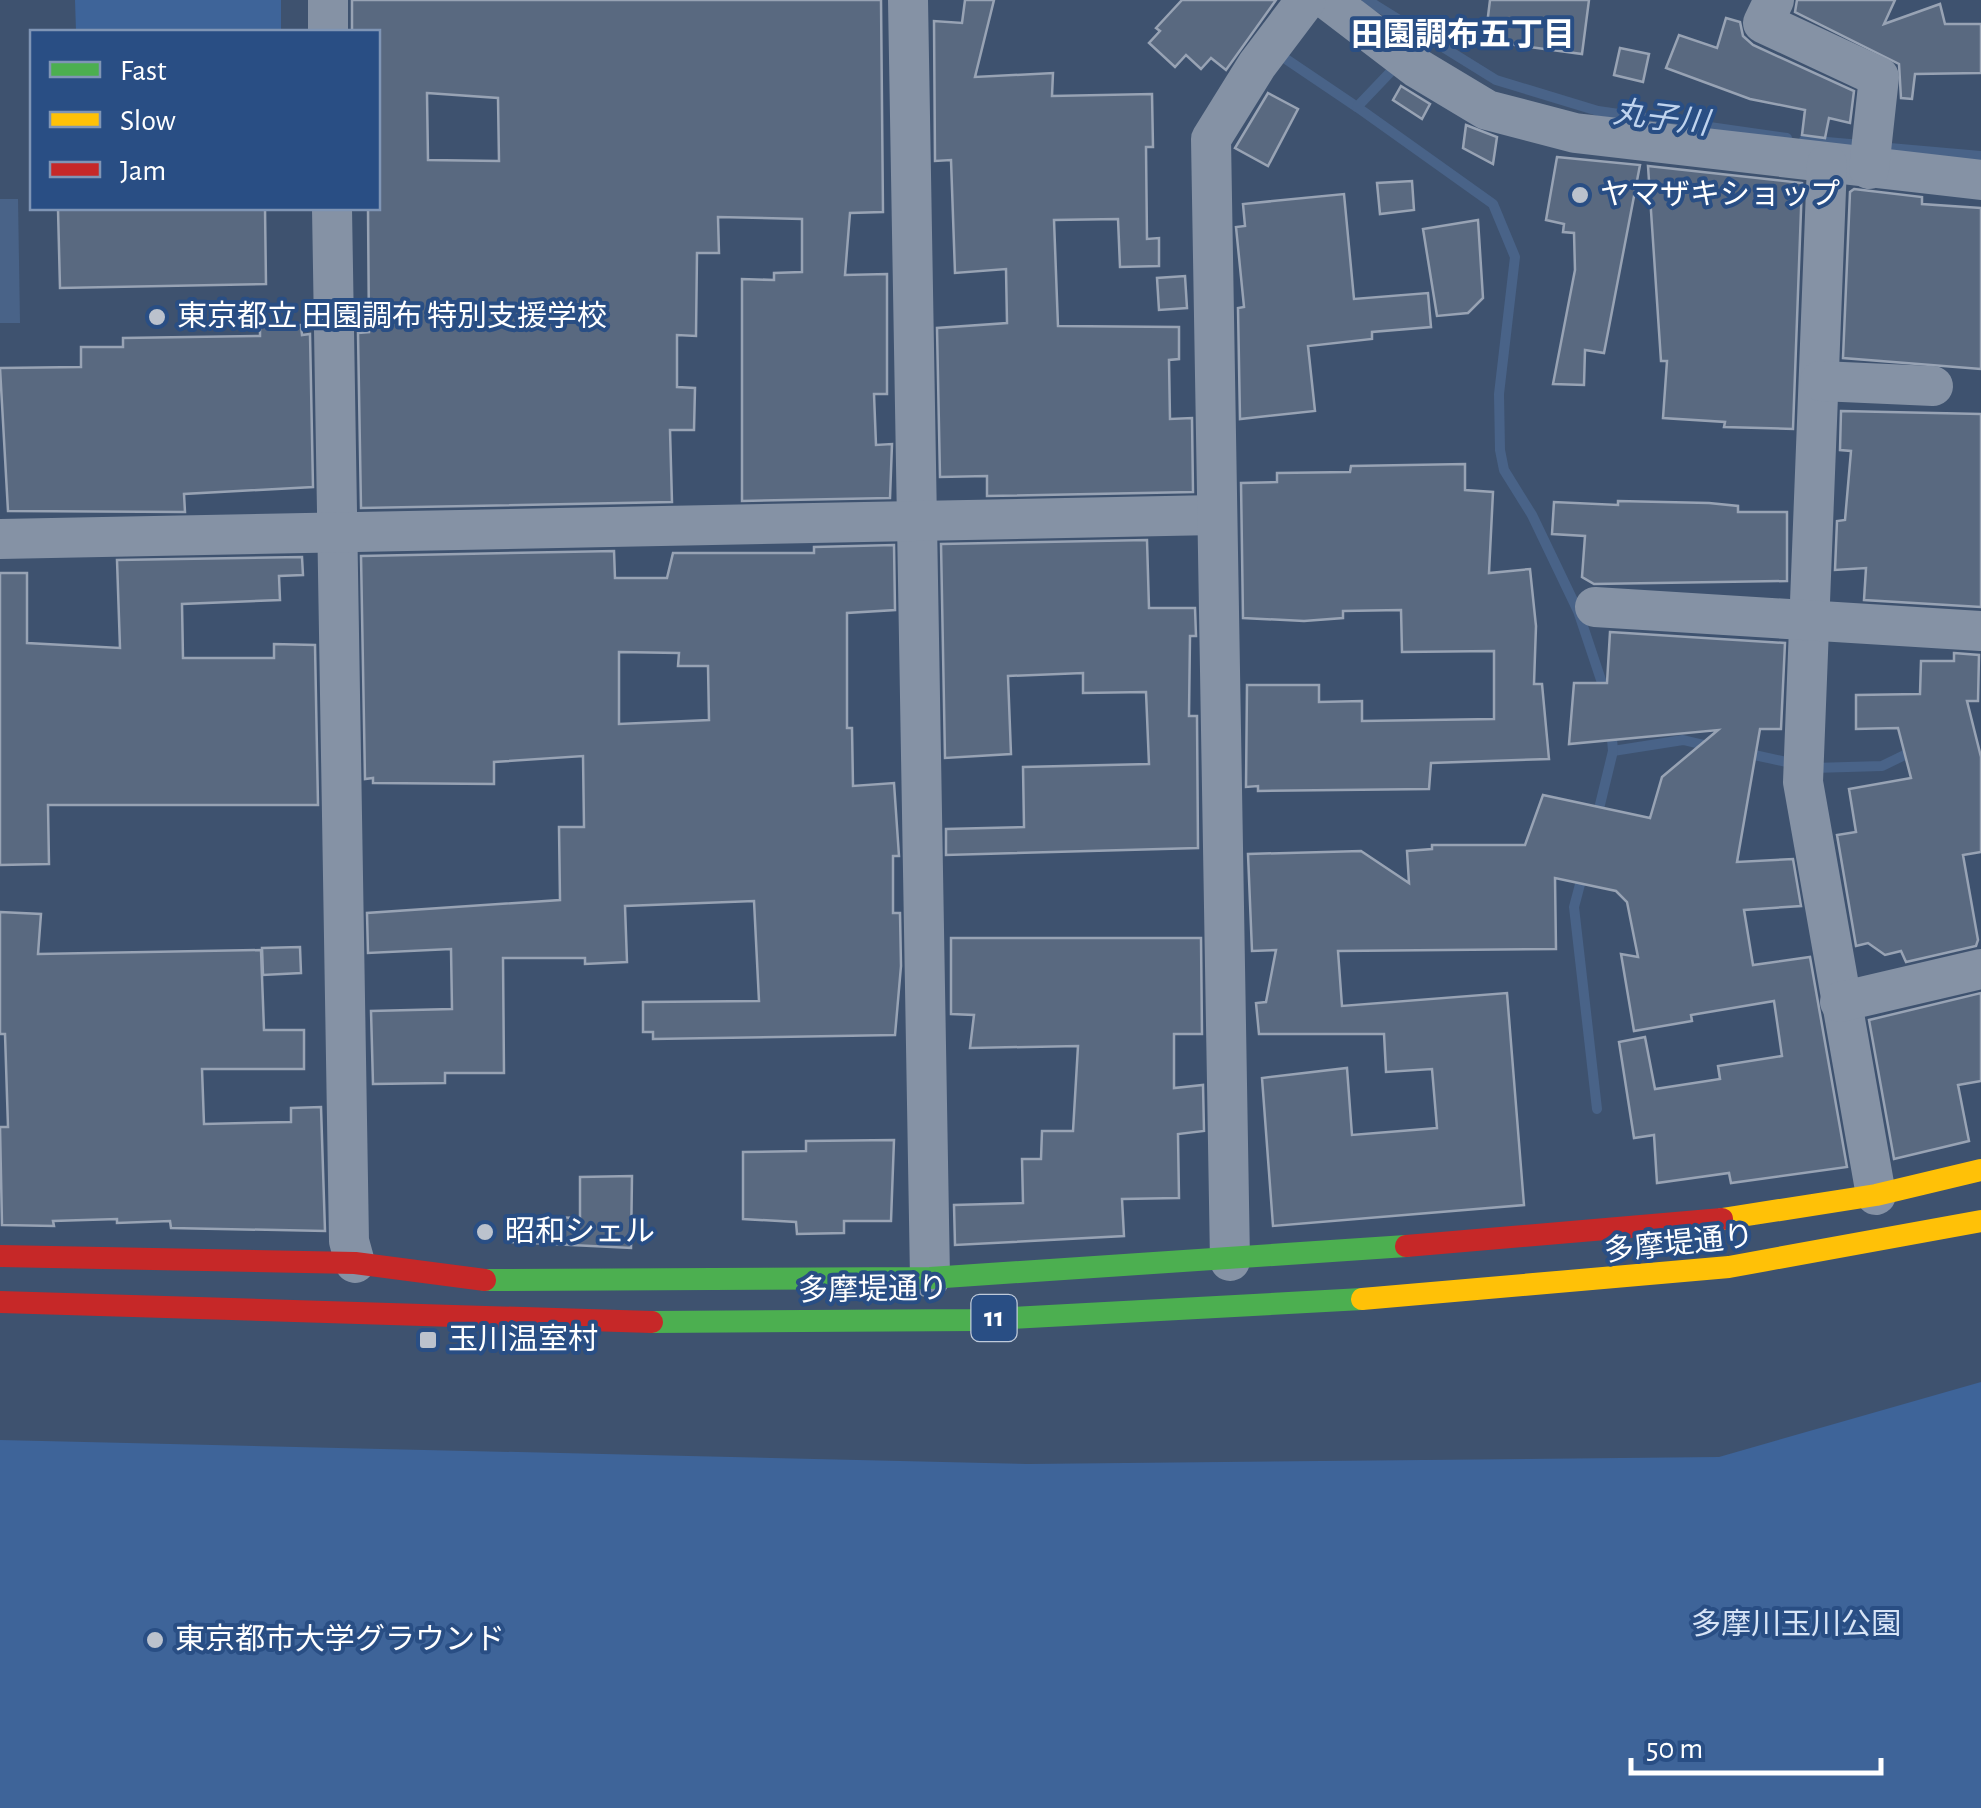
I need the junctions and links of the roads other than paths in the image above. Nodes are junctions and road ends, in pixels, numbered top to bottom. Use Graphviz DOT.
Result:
graph roads {
  1 [pos="328,0"];
  2 [pos="908,0"];
  3 [pos="1306,0"];
  4 [pos="1328,0"];
  5 [pos="1774,0"];
  6 [pos="328,30"];
  7 [pos="1827,164"];
  8 [pos="1869,169"];
  9 [pos="1981,180"];
  10 [pos="332,210"];
  11 [pos="1820,381"];
  12 [pos="1933,386"];
  13 [pos="1216,516"];
  14 [pos="915,520"];
  15 [pos="335,532"];
  16 [pos="0,539"];
  17 [pos="1595,608"];
  18 [pos="1812,618"];
  19 [pos="1981,631"];
  20 [pos="1981,969"];
  21 [pos="1840,1002"];
  22 [pos="1981,1170"];
  23 [pos="1876,1196"];
  24 [pos="1981,1221"];
  25 [pos="0,1256"];
  26 [pos="1230,1261"];
  27 [pos="355,1263"];
  28 [pos="930,1278"];
  29 [pos="484,1300"];
  30 [pos="0,1302"];
  1 -- 6 [label="street"];
  2 -- 14 [label="street"];
  3 -- 13 [label="street"];
  4 -- 7 [label="street"];
  5 -- 8 [label="street"];
  7 -- 8 [label="street"];
  7 -- 11 [label="street"];
  8 -- 9 [label="street"];
  10 -- 15 [label="street"];
  11 -- 12 [label="street"];
  11 -- 18 [label="street"];
  13 -- 14 [label="street"];
  13 -- 26 [label="street"];
  14 -- 15 [label="street"];
  14 -- 28 [label="street"];
  15 -- 16 [label="street"];
  15 -- 27 [label="street"];
  17 -- 18 [label="street"];
  18 -- 19 [label="street"];
  18 -- 21 [label="street"];
  20 -- 21 [label="street"];
  21 -- 23 [label="street"];
  22 -- 23 [label="street"];
  23 -- 26 [label="street"];
  24 -- 29 [label="street, 多摩堤通り / 11"];
  25 -- 27 [label="street"];
  26 -- 28 [label="street"];
  27 -- 29 [label="street"];
  28 -- 29 [label="street"];
  29 -- 30 [label="street, 多摩堤通り / 11"];
}
